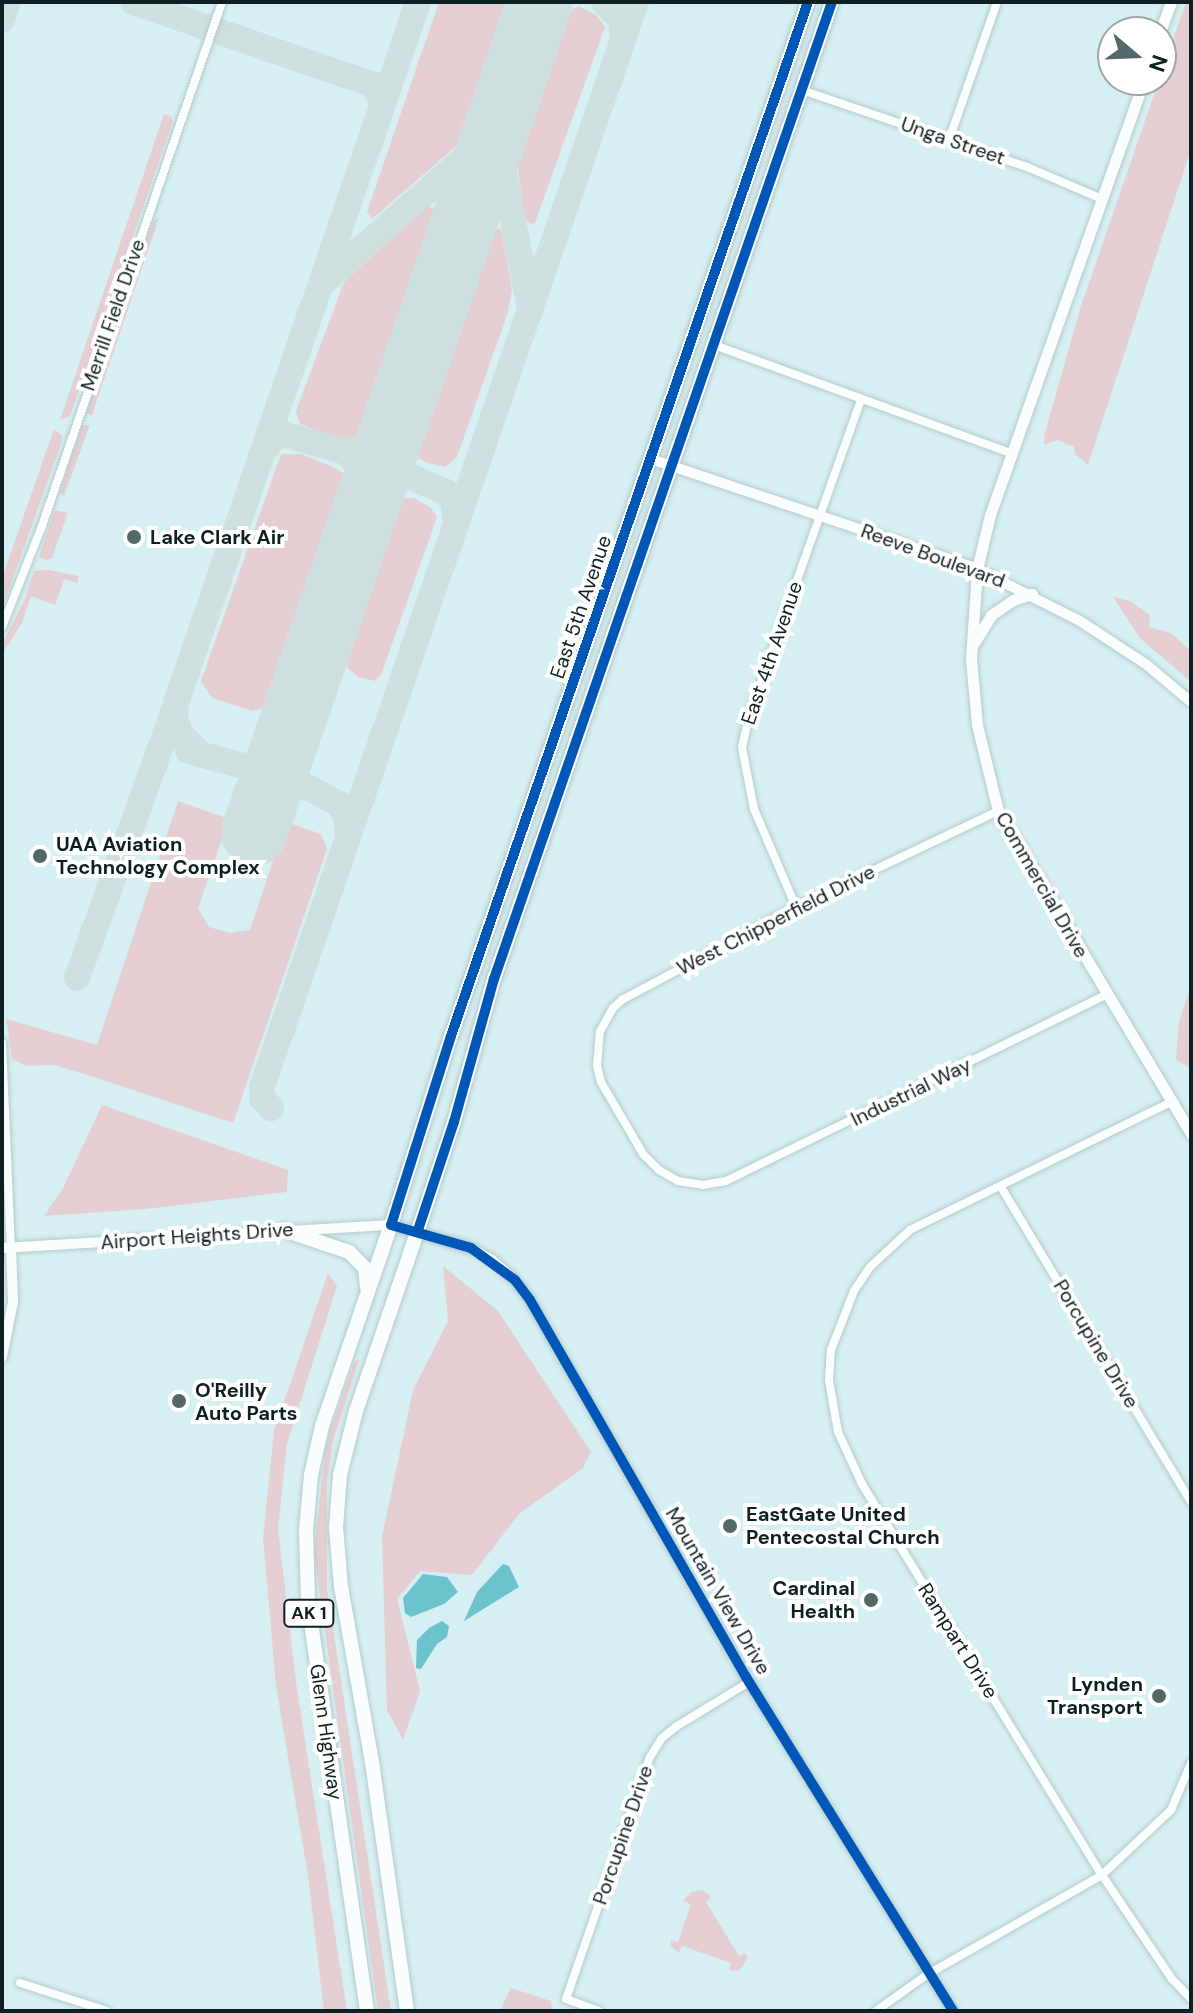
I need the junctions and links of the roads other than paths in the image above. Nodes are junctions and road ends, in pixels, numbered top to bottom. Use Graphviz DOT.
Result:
graph roads {
  1 [pos="222,2"];
  2 [pos="808,2"];
  3 [pos="832,2"];
  4 [pos="997,2"];
  5 [pos="802,90"];
  6 [pos="1138,96"];
  7 [pos="949,140"];
  8 [pos="1102,199"];
  9 [pos="714,345"];
  10 [pos="861,399"];
  11 [pos="1011,453"];
  12 [pos="651,459"];
  13 [pos="672,465"];
  14 [pos="820,516"];
  15 [pos="977,569"];
  16 [pos="1032,594"];
  17 [pos="2,627"];
  18 [pos="972,647"];
  19 [pos="1191,702"];
  20 [pos="998,811"];
  21 [pos="796,907"];
  22 [pos="1106,995"];
  23 [pos="2,1043"];
  24 [pos="1171,1102"];
  25 [pos="1191,1134"];
  26 [pos="714,1184"];
  27 [pos="1001,1187"];
  28 [pos="391,1225"];
  29 [pos="284,1230"];
  30 [pos="418,1230"];
  31 [pos="6,1248"];
  32 [pos="367,1294"];
  33 [pos="2,1357"];
  34 [pos="1191,1502"];
  35 [pos="749,1682"];
  36 [pos="1191,1763"];
  37 [pos="1102,1875"];
  38 [pos="928,1974"];
  39 [pos="20,1983"];
  40 [pos="1191,1999"];
  41 [pos="107,2011"];
  42 [pos="367,2011"];
  43 [pos="407,2011"];
  44 [pos="599,2011"];
  45 [pos="876,2011"];
  46 [pos="953,2011"];
  1 -- 17 [label="street, Merrill Field Drive"];
  2 -- 12 [label="highway, East 5th Avenue / AK 1"];
  3 -- 5 [label="highway, East 5th Avenue / AK 1"];
  4 -- 7 [label="street"];
  5 -- 7 [label="street, Unga Street"];
  5 -- 9 [label="highway, East 5th Avenue / AK 1"];
  6 -- 8 [label="main road, Commercial Drive"];
  7 -- 8 [label="street, Unga Street"];
  8 -- 11 [label="main road, Commercial Drive"];
  9 -- 10 [label="street"];
  9 -- 13 [label="highway, East 5th Avenue / AK 1"];
  10 -- 11 [label="street"];
  10 -- 14 [label="street, East 4th Avenue"];
  11 -- 15 [label="main road, Commercial Drive"];
  12 -- 13 [label="street, Reeve Boulevard"];
  12 -- 28 [label="highway, East 5th Avenue / AK 1"];
  13 -- 14 [label="street, Reeve Boulevard"];
  13 -- 30 [label="highway, East 5th Avenue / AK 1"];
  14 -- 15 [label="street, Reeve Boulevard"];
  14 -- 21 [label="street, East 4th Avenue"];
  15 -- 16 [label="street, Reeve Boulevard"];
  15 -- 18 [label="main road, Commercial Drive"];
  16 -- 18 [label="main road"];
  16 -- 19 [label="street, Reeve Boulevard"];
  18 -- 20 [label="main road, Commercial Drive"];
  20 -- 21 [label="street, West Chipperfield Drive"];
  20 -- 22 [label="main road, Commercial Drive"];
  21 -- 26 [label="street, West Chipperfield Drive"];
  22 -- 24 [label="main road, Commercial Drive"];
  22 -- 26 [label="street, Industrial Way"];
  23 -- 31 [label="street"];
  24 -- 25 [label="main road, Commercial Drive"];
  24 -- 27 [label="street, Rampart Drive"];
  27 -- 34 [label="street, Porcupine Drive"];
  27 -- 37 [label="street, Rampart Drive"];
  28 -- 29 [label="street, Airport Heights Drive"];
  28 -- 30 [label="street, Airport Heights Drive"];
  28 -- 32 [label="highway, Glenn Highway / AK 1"];
  29 -- 31 [label="street, Airport Heights Drive"];
  29 -- 32 [label="highway"];
  30 -- 35 [label="street, Mountain View Drive"];
  30 -- 43 [label="highway, Glenn Highway / AK 1"];
  31 -- 33 [label="street"];
  32 -- 42 [label="highway, Glenn Highway / AK 1"];
  35 -- 38 [label="street, Mountain View Drive"];
  35 -- 44 [label="street, Porcupine Drive"];
  36 -- 37 [label="street"];
  37 -- 38 [label="street"];
  37 -- 40 [label="street, Rampart Drive"];
  38 -- 45 [label="street"];
  38 -- 46 [label="street, Mountain View Drive"];
  39 -- 41 [label="street"];
}
